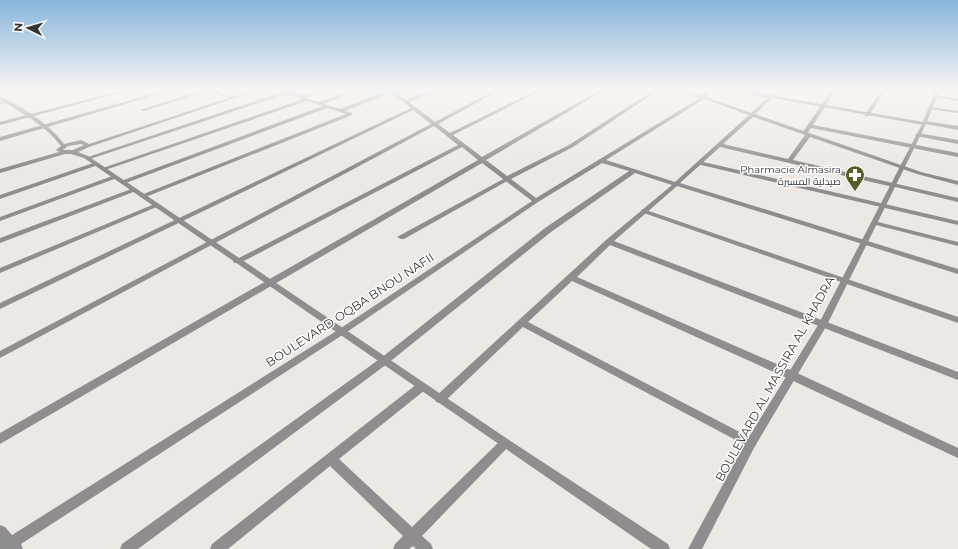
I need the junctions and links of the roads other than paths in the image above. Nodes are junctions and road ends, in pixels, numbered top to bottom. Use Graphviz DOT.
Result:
graph roads {
  1 [pos="754,115"];
  2 [pos="31,116"];
  3 [pos="81,116"];
  4 [pos="177,116"];
  5 [pos="205,116"];
  6 [pos="253,116"];
  7 [pos="301,116"];
  8 [pos="346,116"];
  9 [pos="398,116"];
  10 [pos="424,116"];
  11 [pos="451,116"];
  12 [pos="489,116"];
  13 [pos="559,116"];
  14 [pos="618,116"];
  15 [pos="675,116"];
  16 [pos="756,116"];
  17 [pos="817,116"];
  18 [pos="877,116"];
  19 [pos="927,116"];
  20 [pos="924,123"];
  21 [pos="0,124"];
  22 [pos="435,124"];
  23 [pos="44,126"];
  24 [pos="810,126"];
  25 [pos="958,128"];
  26 [pos="807,134"];
  27 [pos="450,135"];
  28 [pos="918,135"];
  29 [pos="0,139"];
  30 [pos="59,139"];
  31 [pos="958,142"];
  32 [pos="75,143"];
  33 [pos="462,145"];
  34 [pos="719,145"];
  35 [pos="912,146"];
  36 [pos="63,149"];
  37 [pos="85,150"];
  38 [pos="72,152"];
  39 [pos="958,155"];
  40 [pos="482,160"];
  41 [pos="602,161"];
  42 [pos="789,161"];
  43 [pos="699,163"];
  44 [pos="100,166"];
  45 [pos="902,166"];
  46 [pos="0,171"];
  47 [pos="634,171"];
  48 [pos="507,179"];
  49 [pos="119,180"];
  50 [pos="958,183"];
  51 [pos="676,184"];
  52 [pos="893,185"];
  53 [pos="134,190"];
  54 [pos="143,196"];
  55 [pos="0,197"];
  56 [pos="958,200"];
  57 [pos="536,201"];
  58 [pos="157,205"];
  59 [pos="882,206"];
  60 [pos="643,211"];
  61 [pos="0,219"];
  62 [pos="178,220"];
  63 [pos="874,223"];
  64 [pos="958,223"];
  65 [pos="401,237"];
  66 [pos="0,242"];
  67 [pos="609,242"];
  68 [pos="212,243"];
  69 [pos="864,243"];
  70 [pos="958,244"];
  71 [pos="237,261"];
  72 [pos="0,271"];
  73 [pos="958,272"];
  74 [pos="571,277"];
  75 [pos="844,280"];
  76 [pos="269,282"];
  77 [pos="0,306"];
  78 [pos="958,320"];
  79 [pos="522,323"];
  80 [pos="822,325"];
  81 [pos="341,332"];
  82 [pos="0,355"];
  83 [pos="384,361"];
  84 [pos="791,375"];
  85 [pos="958,376"];
  86 [pos="422,386"];
  87 [pos="440,399"];
  88 [pos="0,439"];
  89 [pos="505,443"];
  90 [pos="752,443"];
  91 [pos="958,453"];
  92 [pos="330,459"];
  93 [pos="0,532"];
  94 [pos="413,537"];
  95 [pos="9,547"];
  96 [pos="127,549"];
  97 [pos="217,549"];
  98 [pos="400,549"];
  99 [pos="426,549"];
  100 [pos="663,549"];
  101 [pos="695,549"];
  1 -- 34 [label="street"];
  2 -- 21 [label="street"];
  2 -- 23 [label="street"];
  3 -- 23 [label="street"];
  4 -- 37 [label="street"];
  5 -- 37 [label="street"];
  6 -- 44 [label="street"];
  7 -- 49 [label="street"];
  8 -- 54 [label="street"];
  9 -- 62 [label="street"];
  10 -- 22 [label="street"];
  11 -- 22 [label="street"];
  12 -- 27 [label="street"];
  13 -- 40 [label="street"];
  14 -- 48 [label="street"];
  15 -- 41 [label="street, BOULEVARD OQBA BNOU NAFII"];
  16 -- 26 [label="street"];
  17 -- 24 [label="street"];
  18 -- 20 [label="street"];
  19 -- 20 [label="street, BOULEVARD AL MASSIRA AL KHADRA"];
  20 -- 25 [label="street"];
  20 -- 28 [label="street, BOULEVARD AL MASSIRA AL KHADRA"];
  22 -- 27 [label="street"];
  22 -- 68 [label="street"];
  23 -- 29 [label="street"];
  23 -- 30 [label="street"];
  24 -- 26 [label="street"];
  24 -- 35 [label="street"];
  26 -- 42 [label="street"];
  26 -- 45 [label="street"];
  27 -- 33 [label="street"];
  28 -- 31 [label="street"];
  28 -- 35 [label="street, BOULEVARD AL MASSIRA AL KHADRA"];
  30 -- 32 [label="street"];
  30 -- 36 [label="street"];
  32 -- 36 [label="street"];
  32 -- 37 [label="street"];
  33 -- 40 [label="street"];
  33 -- 71 [label="street"];
  34 -- 42 [label="street"];
  34 -- 43 [label="street"];
  35 -- 39 [label="street"];
  35 -- 45 [label="street, BOULEVARD AL MASSIRA AL KHADRA"];
  36 -- 38 [label="street"];
  36 -- 46 [label="street"];
  37 -- 38 [label="street"];
  37 -- 38 [label="street"];
  37 -- 44 [label="street"];
  40 -- 48 [label="street"];
  40 -- 76 [label="street"];
  41 -- 47 [label="street"];
  41 -- 57 [label="street, BOULEVARD OQBA BNOU NAFII"];
  42 -- 52 [label="street"];
  43 -- 51 [label="street"];
  43 -- 59 [label="street"];
  44 -- 49 [label="street"];
  44 -- 55 [label="street"];
  45 -- 50 [label="street"];
  45 -- 52 [label="street, BOULEVARD AL MASSIRA AL KHADRA"];
  47 -- 51 [label="street"];
  47 -- 83 [label="street"];
  48 -- 57 [label="street"];
  48 -- 65 [label="street"];
  49 -- 53 [label="street"];
  49 -- 61 [label="street"];
  51 -- 60 [label="street"];
  51 -- 69 [label="street"];
  52 -- 56 [label="street"];
  52 -- 59 [label="street, BOULEVARD AL MASSIRA AL KHADRA"];
  53 -- 54 [label="street"];
  53 -- 66 [label="street"];
  54 -- 58 [label="street"];
  57 -- 81 [label="street, BOULEVARD OQBA BNOU NAFII"];
  58 -- 62 [label="street"];
  58 -- 72 [label="street"];
  59 -- 63 [label="street, BOULEVARD AL MASSIRA AL KHADRA"];
  59 -- 64 [label="street"];
  60 -- 67 [label="street"];
  60 -- 75 [label="street"];
  62 -- 68 [label="street"];
  62 -- 77 [label="street"];
  63 -- 69 [label="street, BOULEVARD AL MASSIRA AL KHADRA"];
  63 -- 70 [label="street"];
  67 -- 74 [label="street"];
  67 -- 80 [label="street"];
  68 -- 71 [label="street"];
  68 -- 82 [label="street"];
  69 -- 73 [label="street"];
  69 -- 75 [label="street, BOULEVARD AL MASSIRA AL KHADRA"];
  71 -- 76 [label="street"];
  74 -- 79 [label="street"];
  74 -- 84 [label="street"];
  75 -- 78 [label="street"];
  75 -- 80 [label="street, BOULEVARD AL MASSIRA AL KHADRA"];
  76 -- 81 [label="street"];
  76 -- 88 [label="street"];
  79 -- 87 [label="street"];
  79 -- 90 [label="street"];
  80 -- 84 [label="street, BOULEVARD AL MASSIRA AL KHADRA"];
  80 -- 85 [label="street"];
  81 -- 83 [label="street"];
  81 -- 95 [label="street, BOULEVARD OQBA BNOU NAFII"];
  83 -- 86 [label="street"];
  83 -- 96 [label="street"];
  84 -- 90 [label="street, BOULEVARD AL MASSIRA AL KHADRA"];
  84 -- 91 [label="street"];
  86 -- 87 [label="street"];
  86 -- 92 [label="street"];
  87 -- 89 [label="street"];
  89 -- 94 [label="street"];
  89 -- 100 [label="street"];
  90 -- 101 [label="street, BOULEVARD AL MASSIRA AL KHADRA"];
  92 -- 94 [label="street"];
  92 -- 97 [label="street"];
  93 -- 95 [label="street"];
  94 -- 98 [label="street"];
  94 -- 99 [label="street"];
}
